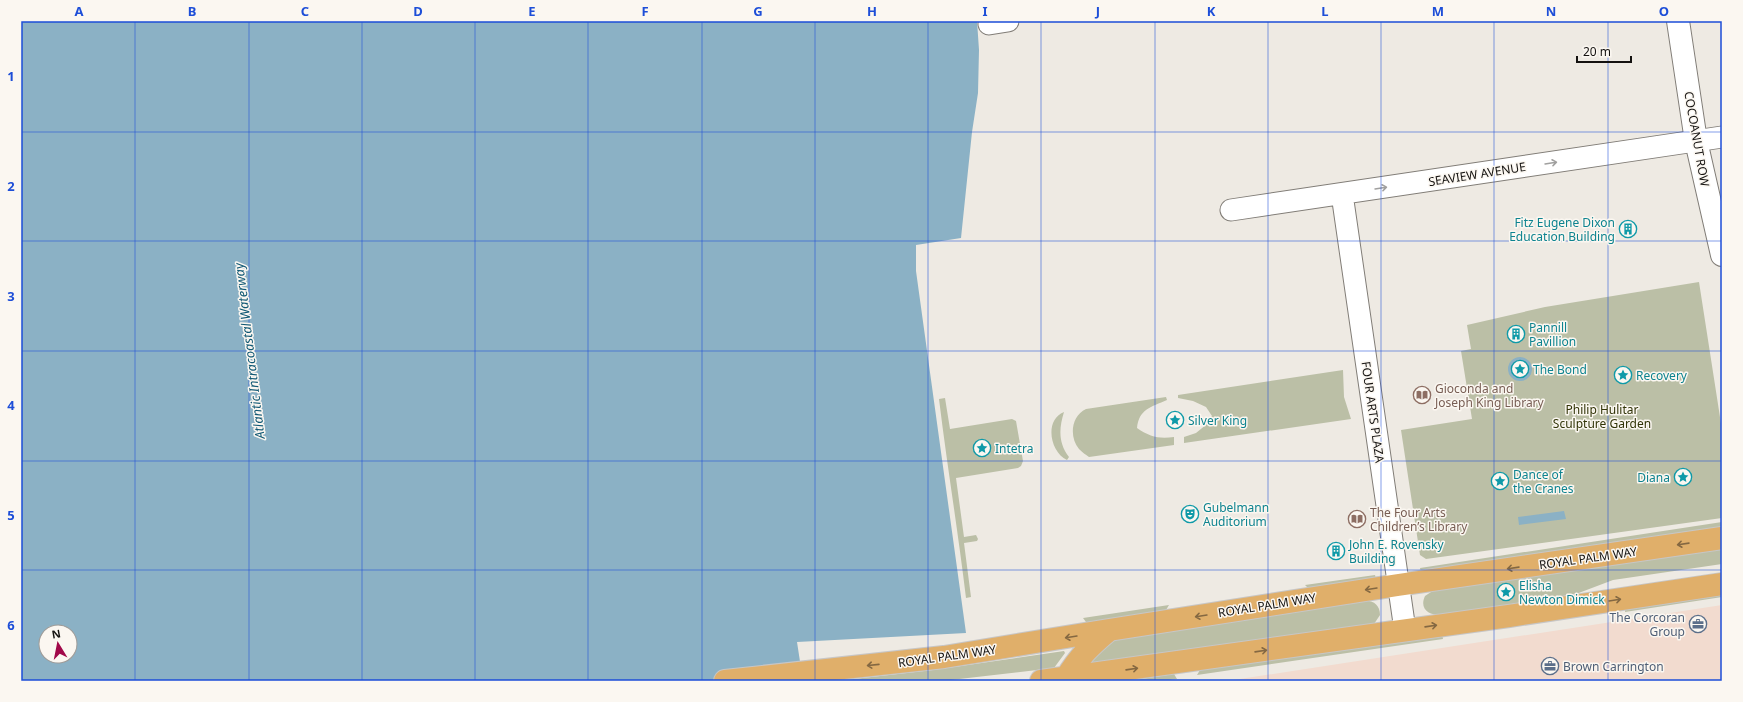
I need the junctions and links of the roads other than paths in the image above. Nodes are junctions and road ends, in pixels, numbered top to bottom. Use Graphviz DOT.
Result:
graph roads {
  1 [pos="1678,21"];
  2 [pos="1722,137"];
  3 [pos="1696,141"];
  4 [pos="1342,194"];
  5 [pos="1232,210"];
  6 [pos="1722,255"];
  7 [pos="1722,538"];
  8 [pos="1722,584"];
  9 [pos="1398,585"];
  10 [pos="1109,630"];
  11 [pos="1405,630"];
  12 [pos="1097,677"];
  13 [pos="1065,680"];
  14 [pos="724,681"];
  15 [pos="1041,681"];
  1 -- 3 [label="street, COCOANUT ROW"];
  2 -- 3 [label="street, SEAVIEW AVENUE"];
  4 -- 3 [label="street, SEAVIEW AVENUE, one-way"];
  3 -- 6 [label="street, COCOANUT ROW"];
  4 -- 5 [label="street, SEAVIEW AVENUE"];
  4 -- 9 [label="street, FOUR ARTS PLAZA"];
  7 -- 9 [label="main road, ROYAL PALM WAY, one-way"];
  11 -- 8 [label="main road, one-way"];
  9 -- 10 [label="main road, ROYAL PALM WAY, one-way"];
  9 -- 11 [label="street, FOUR ARTS PLAZA"];
  10 -- 13 [label="main road"];
  10 -- 14 [label="main road, ROYAL PALM WAY, one-way"];
  12 -- 11 [label="main road, one-way"];
  12 -- 13 [label="main road"];
  13 -- 15 [label="main road"];
}
